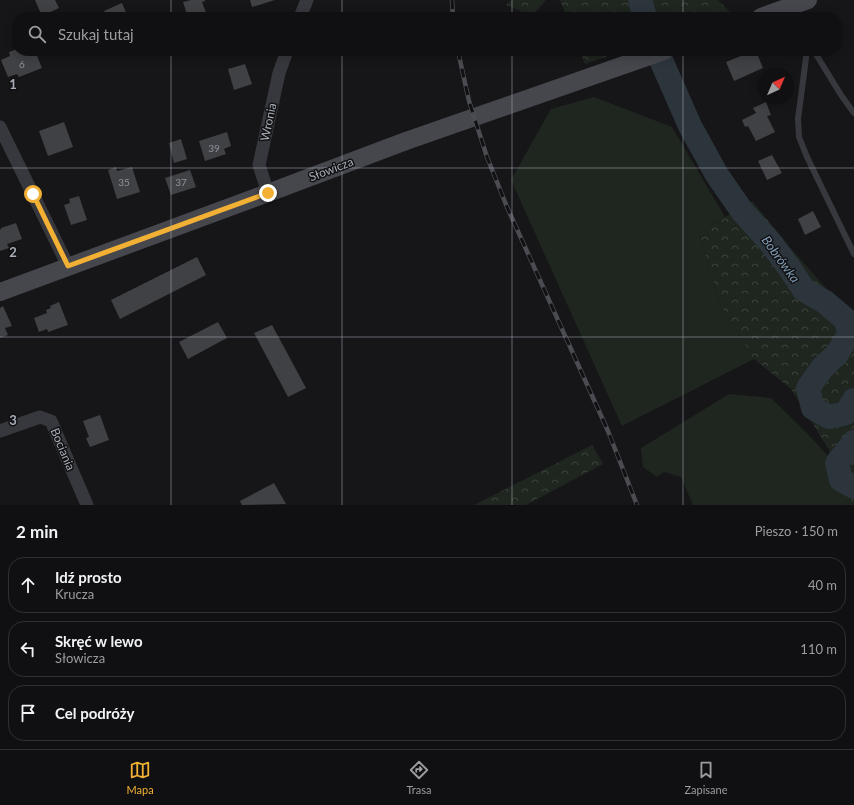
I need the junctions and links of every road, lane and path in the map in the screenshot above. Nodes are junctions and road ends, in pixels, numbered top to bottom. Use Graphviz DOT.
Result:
graph roads {
  1 [pos="307,0"];
  2 [pos="808,0"];
  3 [pos="302,12"];
  4 [pos="780,12"];
  5 [pos="285,56"];
  6 [pos="650,56"];
  7 [pos="806,56"];
  8 [pos="817,56"];
  9 [pos="854,113"];
  10 [pos="0,127"];
  11 [pos="268,193"];
  12 [pos="854,254"];
  13 [pos="68,266"];
  14 [pos="0,292"];
  15 [pos="0,432"];
  16 [pos="86,505"];
  1 -- 3 [label="street"];
  2 -- 4 [label="street"];
  5 -- 11 [label="street, Wronia"];
  6 -- 11 [label="street, Słowicza"];
  7 -- 12 [label="lane"];
  8 -- 9 [label="lane"];
  10 -- 13 [label="street"];
  11 -- 13 [label="street, Słowicza"];
  13 -- 14 [label="street, Słowicza"];
  15 -- 16 [label="street, Bociania"];
}
